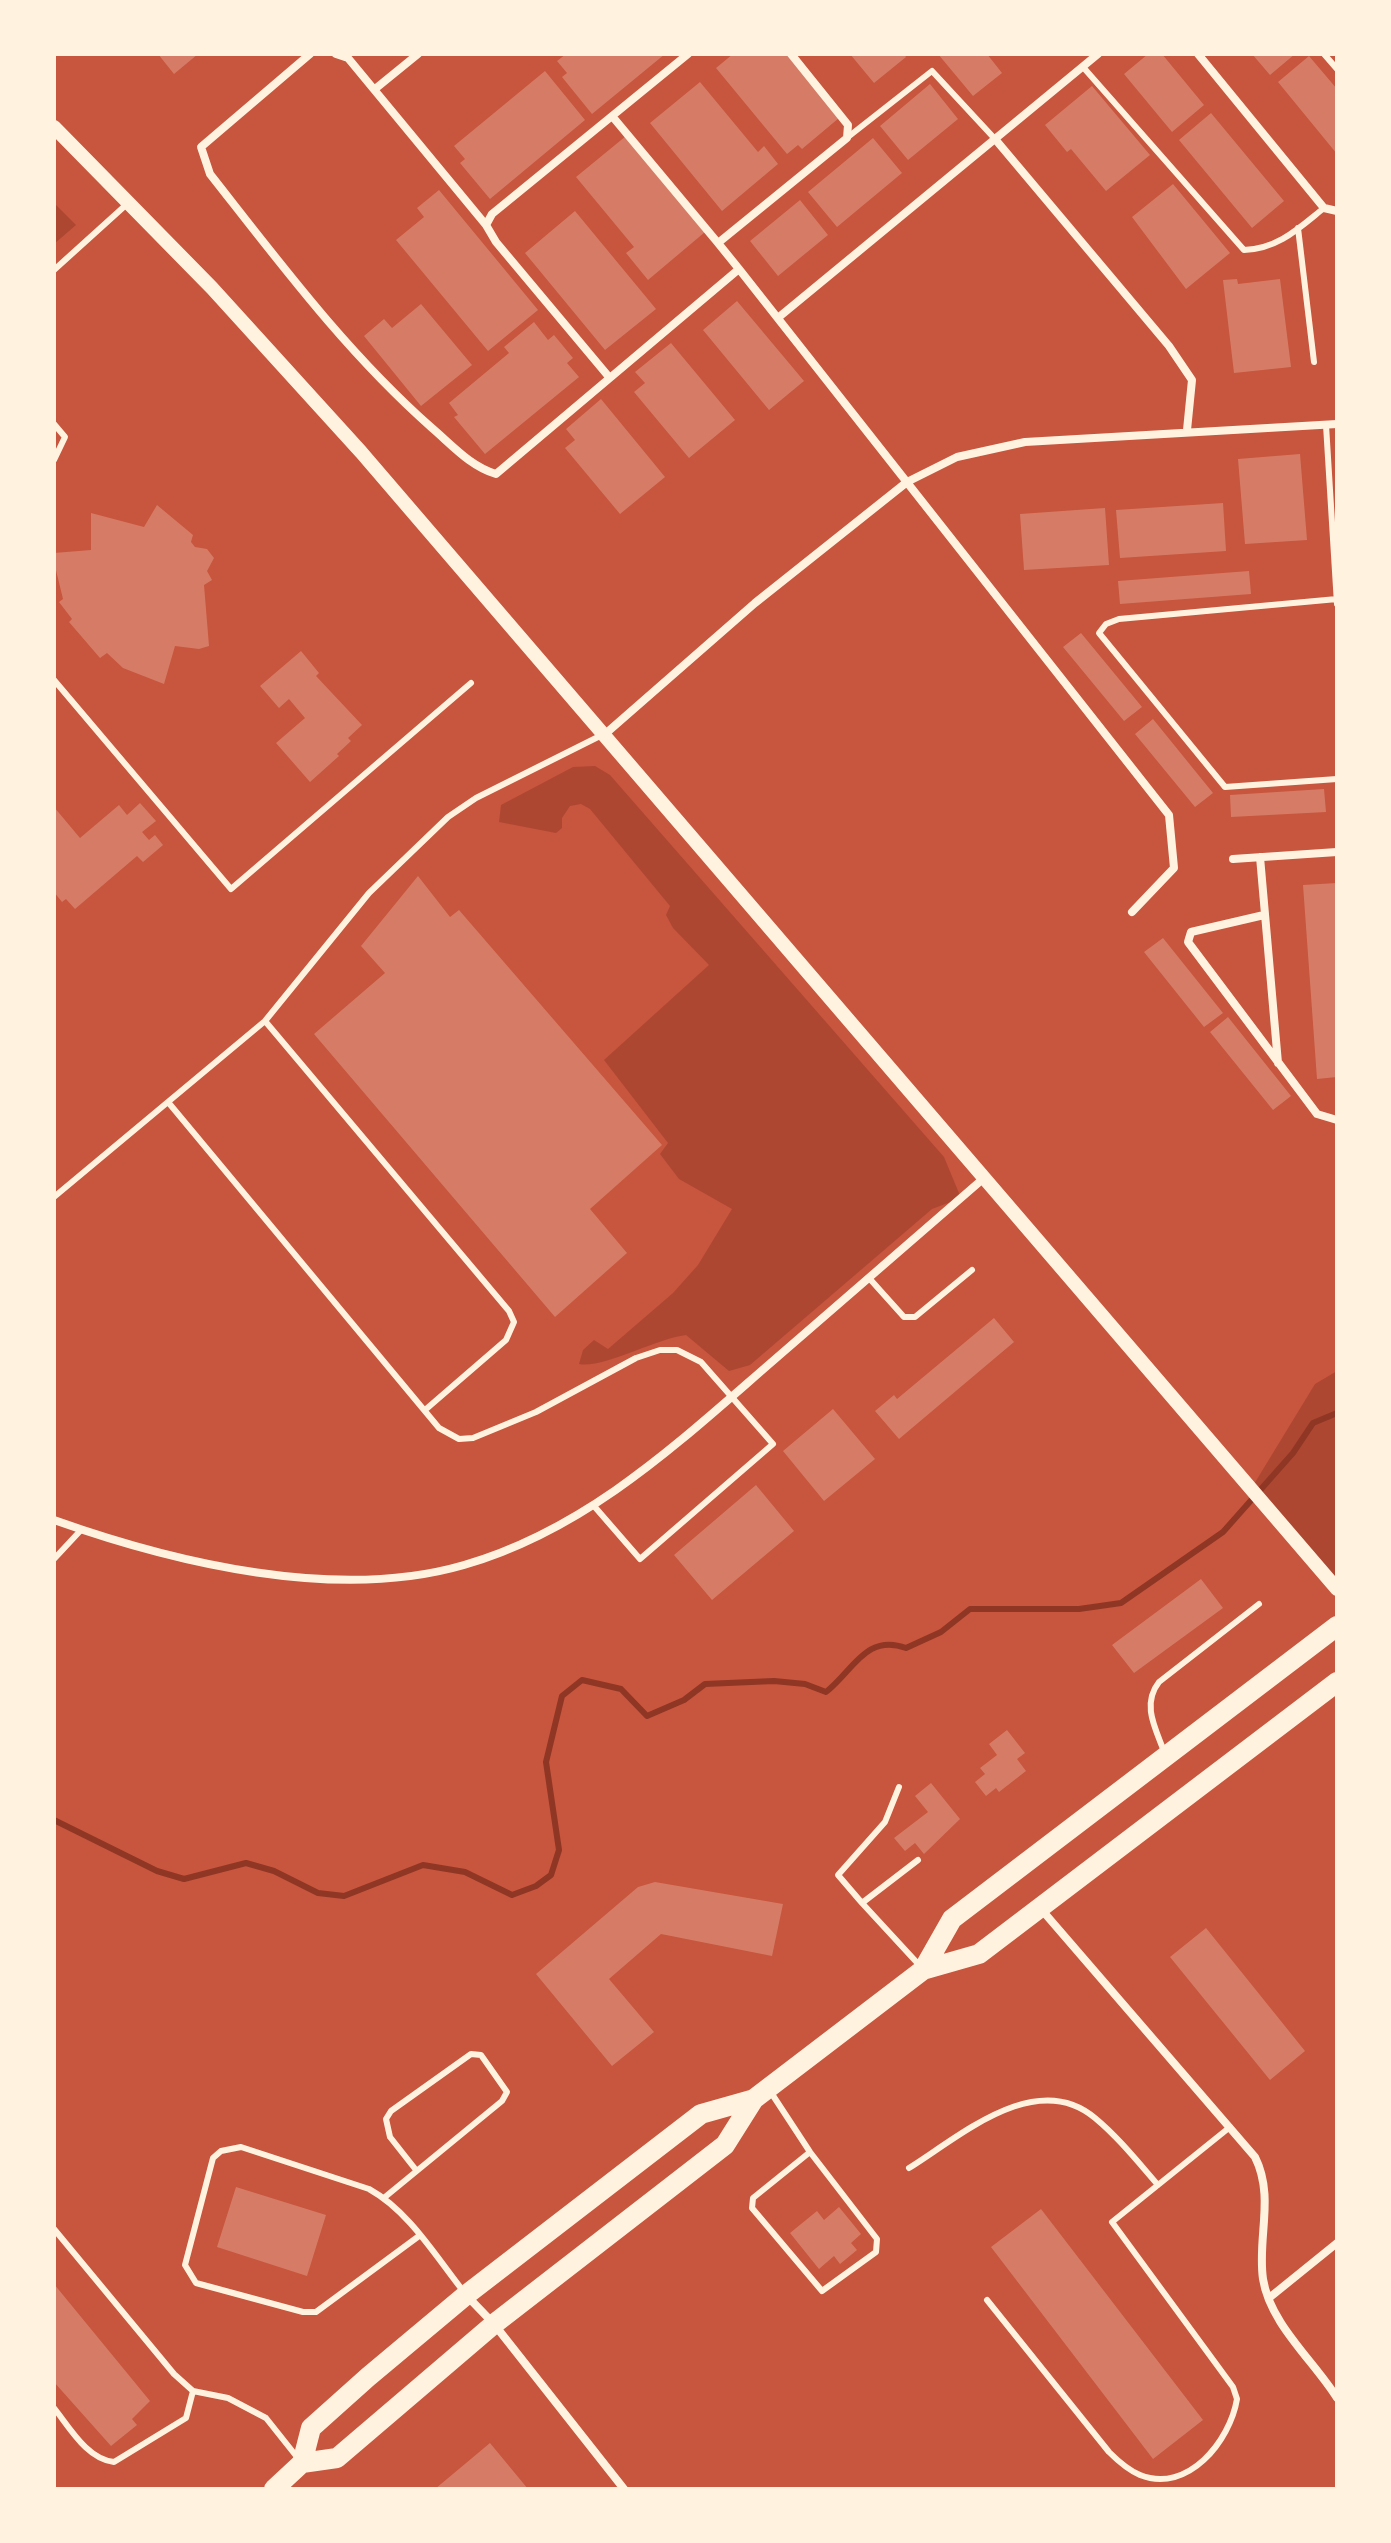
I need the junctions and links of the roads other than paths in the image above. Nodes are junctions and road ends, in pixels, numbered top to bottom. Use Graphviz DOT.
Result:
graph roads {
  1 [pos="310,54"];
  2 [pos="336,54"];
  3 [pos="418,54"];
  4 [pos="688,54"];
  5 [pos="791,54"];
  6 [pos="1098,54"];
  7 [pos="1198,54"];
  8 [pos="1324,54"];
  9 [pos="1083,67"];
  10 [pos="1337,69"];
  11 [pos="375,89"];
  12 [pos="612,116"];
  13 [pos="54,127"];
  14 [pos="847,138"];
  15 [pos="995,139"];
  16 [pos="130,202"];
  17 [pos="1324,208"];
  18 [pos="1337,211"];
  19 [pos="486,225"];
  20 [pos="1298,228"];
  21 [pos="718,243"];
  22 [pos="739,269"];
  23 [pos="54,270"];
  24 [pos="779,317"];
  25 [pos="1314,362"];
  26 [pos="609,377"];
  27 [pos="54,424"];
  28 [pos="1337,424"];
  29 [pos="1326,425"];
  30 [pos="1187,430"];
  31 [pos="54,460"];
  32 [pos="907,482"];
  33 [pos="1337,602"];
  34 [pos="54,680"];
  35 [pos="471,683"];
  36 [pos="604,735"];
  37 [pos="1337,779"];
  38 [pos="1337,852"];
  39 [pos="1260,857"];
  40 [pos="1233,859"];
  41 [pos="1132,912"];
  42 [pos="1264,915"];
  43 [pos="265,1021"];
  44 [pos="1278,1063"];
  45 [pos="168,1102"];
  46 [pos="1337,1120"];
  47 [pos="984,1178"];
  48 [pos="54,1197"];
  49 [pos="972,1270"];
  50 [pos="869,1278"];
  51 [pos="731,1397"];
  52 [pos="425,1410"];
  53 [pos="594,1506"];
  54 [pos="54,1520"];
  55 [pos="81,1530"];
  56 [pos="54,1559"];
  57 [pos="1337,1589"];
  58 [pos="1259,1604"];
  59 [pos="1337,1626"];
  60 [pos="1337,1682"];
  61 [pos="1165,1756"];
  62 [pos="899,1787"];
  63 [pos="918,1860"];
  64 [pos="862,1903"];
  65 [pos="1041,1909"];
  66 [pos="923,1970"];
  67 [pos="761,2093"];
  68 [pos="1230,2127"];
  69 [pos="810,2152"];
  70 [pos="909,2168"];
  71 [pos="416,2170"];
  72 [pos="1158,2185"];
  73 [pos="385,2197"];
  74 [pos="54,2229"];
  75 [pos="419,2236"];
  76 [pos="1337,2243"];
  77 [pos="466,2295"];
  78 [pos="1269,2298"];
  79 [pos="987,2300"];
  80 [pos="494,2324"];
  81 [pos="193,2391"];
  82 [pos="1337,2398"];
  83 [pos="54,2408"];
  84 [pos="302,2463"];
  85 [pos="274,2489"];
  86 [pos="624,2489"];
  1 -- 26 [label="street"];
  2 -- 11 [label="street"];
  3 -- 11 [label="street"];
  4 -- 12 [label="street"];
  5 -- 14 [label="street"];
  6 -- 9 [label="street"];
  7 -- 17 [label="street"];
  8 -- 10 [label="lane"];
  9 -- 15 [label="street"];
  9 -- 20 [label="lane"];
  11 -- 19 [label="street"];
  12 -- 19 [label="street"];
  12 -- 21 [label="street"];
  13 -- 16 [label="street"];
  14 -- 15 [label="lane"];
  14 -- 21 [label="street"];
  15 -- 24 [label="street"];
  15 -- 30 [label="street"];
  16 -- 23 [label="lane"];
  16 -- 36 [label="street"];
  17 -- 18 [label="street"];
  17 -- 20 [label="lane"];
  19 -- 26 [label="street"];
  20 -- 25 [label="lane"];
  21 -- 22 [label="street"];
  22 -- 24 [label="street"];
  22 -- 26 [label="street"];
  24 -- 32 [label="street"];
  27 -- 31 [label="lane"];
  28 -- 29 [label="street"];
  29 -- 30 [label="street"];
  29 -- 33 [label="lane"];
  30 -- 32 [label="street"];
  32 -- 36 [label="street"];
  32 -- 41 [label="street"];
  33 -- 37 [label="lane"];
  34 -- 35 [label="lane"];
  36 -- 43 [label="lane"];
  36 -- 47 [label="street"];
  38 -- 39 [label="street"];
  39 -- 40 [label="street"];
  39 -- 42 [label="street"];
  42 -- 44 [label="street"];
  42 -- 44 [label="street"];
  43 -- 45 [label="lane"];
  43 -- 52 [label="lane"];
  44 -- 46 [label="street"];
  45 -- 48 [label="lane"];
  45 -- 52 [label="lane"];
  47 -- 50 [label="street"];
  47 -- 57 [label="street"];
  49 -- 50 [label="lane"];
  50 -- 51 [label="street"];
  51 -- 52 [label="lane"];
  51 -- 53 [label="street"];
  51 -- 53 [label="lane"];
  53 -- 55 [label="street"];
  54 -- 55 [label="street"];
  55 -- 56 [label="lane"];
  58 -- 61 [label="lane"];
  59 -- 61 [label="main road"];
  60 -- 65 [label="main road"];
  61 -- 66 [label="main road"];
  62 -- 64 [label="lane"];
  63 -- 64 [label="lane"];
  64 -- 66 [label="lane"];
  65 -- 66 [label="main road"];
  65 -- 68 [label="street"];
  66 -- 67 [label="main road"];
  67 -- 69 [label="lane"];
  67 -- 77 [label="main road"];
  67 -- 80 [label="main road"];
  68 -- 72 [label="lane"];
  68 -- 78 [label="street"];
  69 -- 69 [label="lane"];
  70 -- 72 [label="lane"];
  71 -- 71 [label="lane"];
  71 -- 73 [label="lane"];
  72 -- 79 [label="lane"];
  73 -- 75 [label="lane"];
  73 -- 75 [label="lane"];
  74 -- 81 [label="lane"];
  75 -- 77 [label="lane"];
  76 -- 78 [label="street"];
  77 -- 80 [label="street"];
  77 -- 84 [label="main road"];
  78 -- 82 [label="street"];
  80 -- 84 [label="main road"];
  80 -- 86 [label="street"];
  81 -- 83 [label="lane"];
  81 -- 84 [label="lane"];
  84 -- 85 [label="main road"];
}
